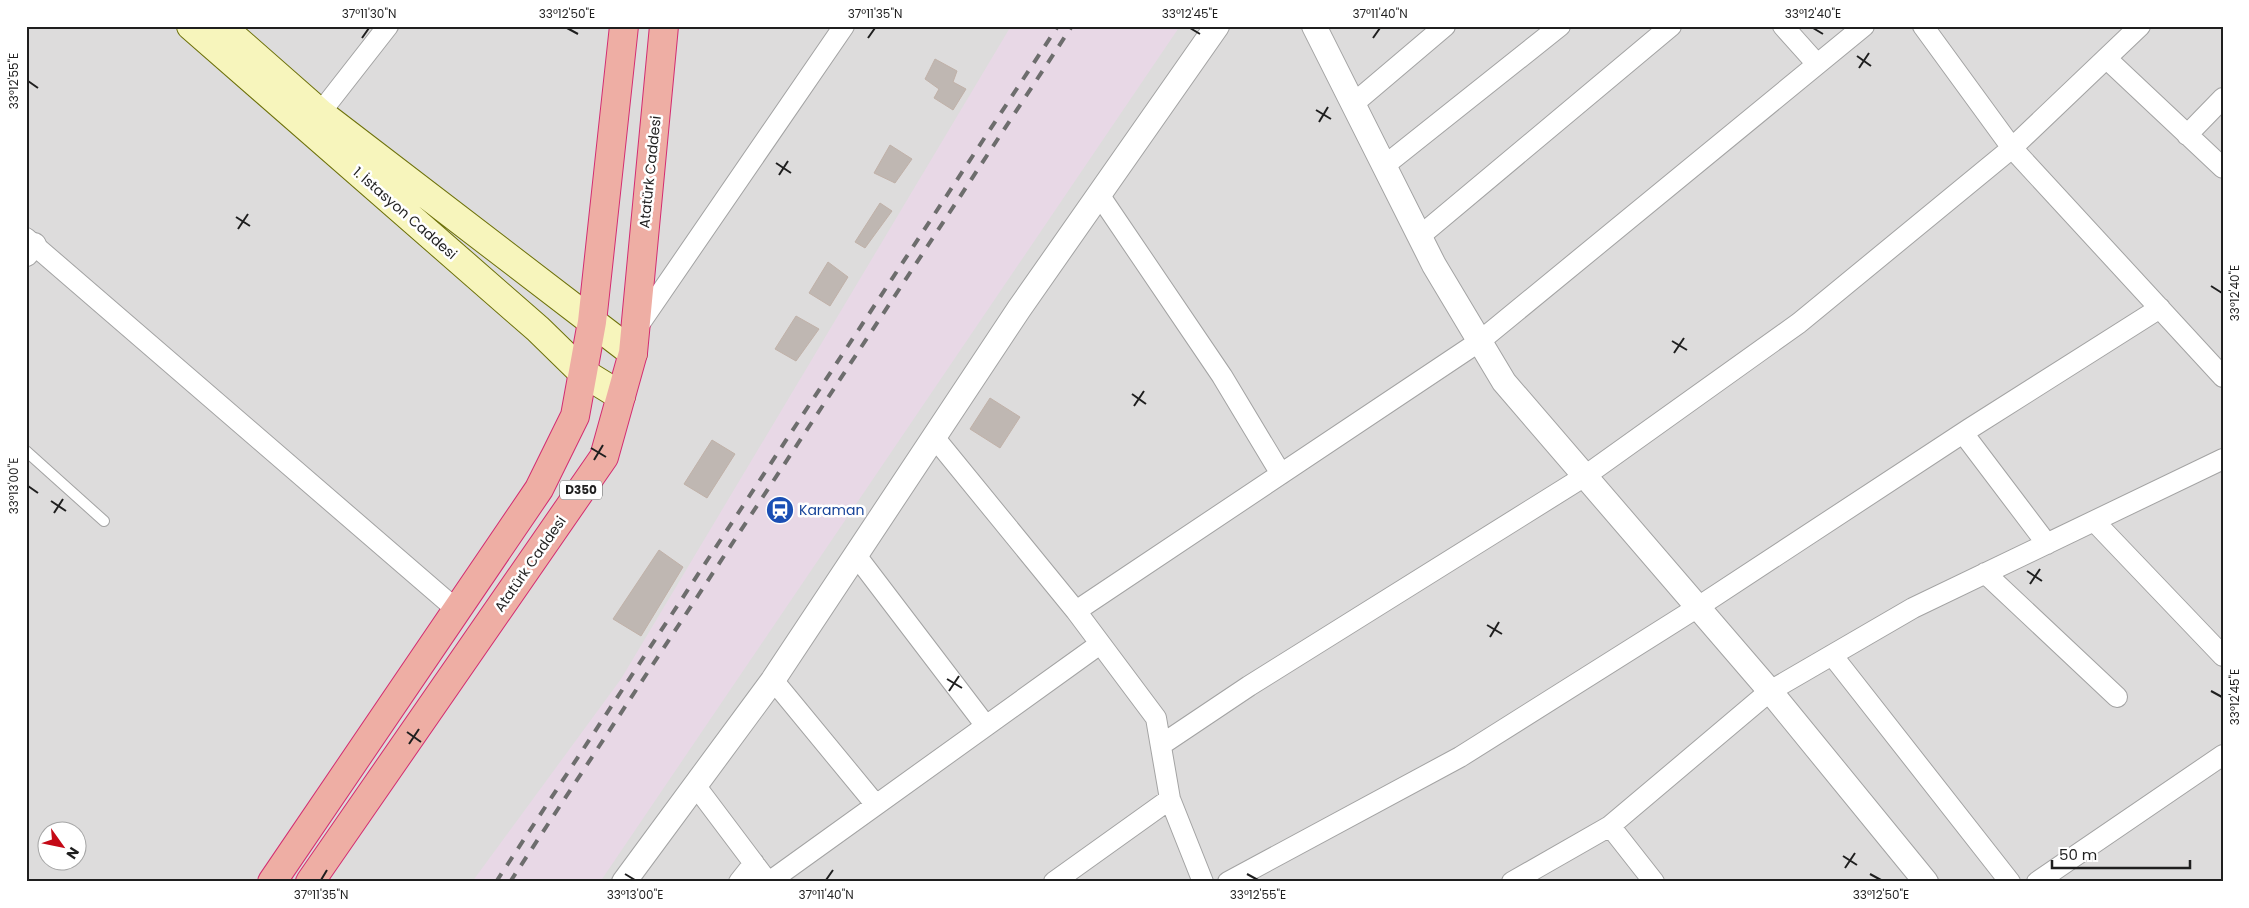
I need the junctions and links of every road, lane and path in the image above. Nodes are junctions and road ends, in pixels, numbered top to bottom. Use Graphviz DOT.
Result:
graph roads {
  1 [pos="191,26"];
  2 [pos="221,26"];
  3 [pos="388,26"];
  4 [pos="624,26"];
  5 [pos="664,26"];
  6 [pos="844,26"];
  7 [pos="1217,26"];
  8 [pos="1314,26"];
  9 [pos="1445,26"];
  10 [pos="1560,26"];
  11 [pos="1671,26"];
  12 [pos="1783,26"];
  13 [pos="1864,26"];
  14 [pos="1923,26"];
  15 [pos="2140,26"];
  16 [pos="2107,59"];
  17 [pos="1817,64"];
  18 [pos="2223,98"];
  19 [pos="1353,104"];
  20 [pos="320,113"];
  21 [pos="2187,135"];
  22 [pos="2012,148"];
  23 [pos="1384,166"];
  24 [pos="2223,168"];
  25 [pos="1100,196"];
  26 [pos="1420,236"];
  27 [pos="29,246"];
  28 [pos="2160,308"];
  29 [pos="592,322"];
  30 [pos="1480,341"];
  31 [pos="634,342"];
  32 [pos="582,372"];
  33 [pos="2223,377"];
  34 [pos="621,396"];
  35 [pos="1963,433"];
  36 [pos="934,437"];
  37 [pos="26,450"];
  38 [pos="2223,459"];
  39 [pos="1281,474"];
  40 [pos="1585,476"];
  41 [pos="104,521"];
  42 [pos="2094,521"];
  43 [pos="2047,544"];
  44 [pos="855,554"];
  45 [pos="1985,573"];
  46 [pos="1698,607"];
  47 [pos="457,610"];
  48 [pos="1076,611"];
  49 [pos="1100,644"];
  50 [pos="1832,655"];
  51 [pos="2223,656"];
  52 [pos="773,680"];
  53 [pos="1770,691"];
  54 [pos="2117,697"];
  55 [pos="986,726"];
  56 [pos="1160,745"];
  57 [pos="2223,755"];
  58 [pos="695,785"];
  59 [pos="1170,800"];
  60 [pos="876,805"];
  61 [pos="1610,826"];
  62 [pos="754,863"];
  63 [pos="272,882"];
  64 [pos="310,882"];
  65 [pos="624,882"];
  66 [pos="739,882"];
  67 [pos="768,882"];
  68 [pos="1054,882"];
  69 [pos="1202,882"];
  70 [pos="1228,882"];
  71 [pos="1512,882"];
  72 [pos="1654,882"];
  73 [pos="1926,882"];
  74 [pos="2010,882"];
  75 [pos="2037,882"];
  1 -- 32 [label="main road, 1. İstasyon Caddesi"];
  2 -- 20 [label="main road, 1. İstasyon Caddesi"];
  3 -- 20 [label="street"];
  4 -- 29 [label="highway, D350"];
  5 -- 31 [label="highway, Atatürk Caddesi / D350"];
  6 -- 31 [label="street"];
  7 -- 25 [label="street"];
  8 -- 19 [label="street"];
  9 -- 19 [label="street"];
  10 -- 23 [label="street"];
  11 -- 26 [label="street"];
  12 -- 17 [label="street"];
  13 -- 17 [label="street"];
  14 -- 22 [label="street"];
  15 -- 16 [label="street"];
  16 -- 21 [label="street"];
  16 -- 22 [label="street"];
  17 -- 30 [label="street"];
  18 -- 21 [label="street"];
  19 -- 23 [label="street"];
  20 -- 29 [label="main road, 1. İstasyon Caddesi"];
  21 -- 24 [label="street"];
  22 -- 28 [label="street"];
  22 -- 40 [label="street"];
  23 -- 26 [label="street"];
  25 -- 36 [label="street"];
  25 -- 39 [label="street"];
  26 -- 30 [label="street"];
  27 -- 47 [label="street"];
  28 -- 33 [label="street"];
  28 -- 35 [label="street"];
  29 -- 31 [label="main road, 1. İstasyon Caddesi"];
  29 -- 32 [label="highway, D350"];
  30 -- 39 [label="street"];
  30 -- 40 [label="street"];
  31 -- 34 [label="highway, Atatürk Caddesi / D350"];
  32 -- 34 [label="main road, 1. İstasyon Caddesi"];
  32 -- 47 [label="highway, D350"];
  34 -- 64 [label="highway, Atatürk Caddesi / D350"];
  35 -- 43 [label="street"];
  35 -- 46 [label="street"];
  36 -- 44 [label="street"];
  36 -- 48 [label="street"];
  37 -- 41 [label="lane"];
  38 -- 42 [label="street"];
  39 -- 48 [label="street"];
  40 -- 46 [label="street"];
  40 -- 56 [label="street"];
  42 -- 43 [label="street"];
  42 -- 51 [label="street"];
  43 -- 45 [label="street"];
  44 -- 52 [label="street"];
  44 -- 55 [label="street"];
  45 -- 50 [label="street"];
  45 -- 54 [label="street"];
  46 -- 53 [label="street"];
  46 -- 70 [label="street"];
  47 -- 63 [label="highway, D350"];
  48 -- 49 [label="street"];
  49 -- 55 [label="street"];
  49 -- 56 [label="street"];
  50 -- 53 [label="street"];
  50 -- 74 [label="street"];
  52 -- 58 [label="street"];
  52 -- 60 [label="street"];
  53 -- 61 [label="street"];
  53 -- 73 [label="street"];
  55 -- 60 [label="street"];
  56 -- 59 [label="street"];
  57 -- 75 [label="street"];
  58 -- 62 [label="street"];
  58 -- 65 [label="street"];
  59 -- 68 [label="street"];
  59 -- 69 [label="street"];
  60 -- 67 [label="street"];
  61 -- 71 [label="street"];
  61 -- 72 [label="street"];
  62 -- 66 [label="street"];
  62 -- 67 [label="street"];
}
